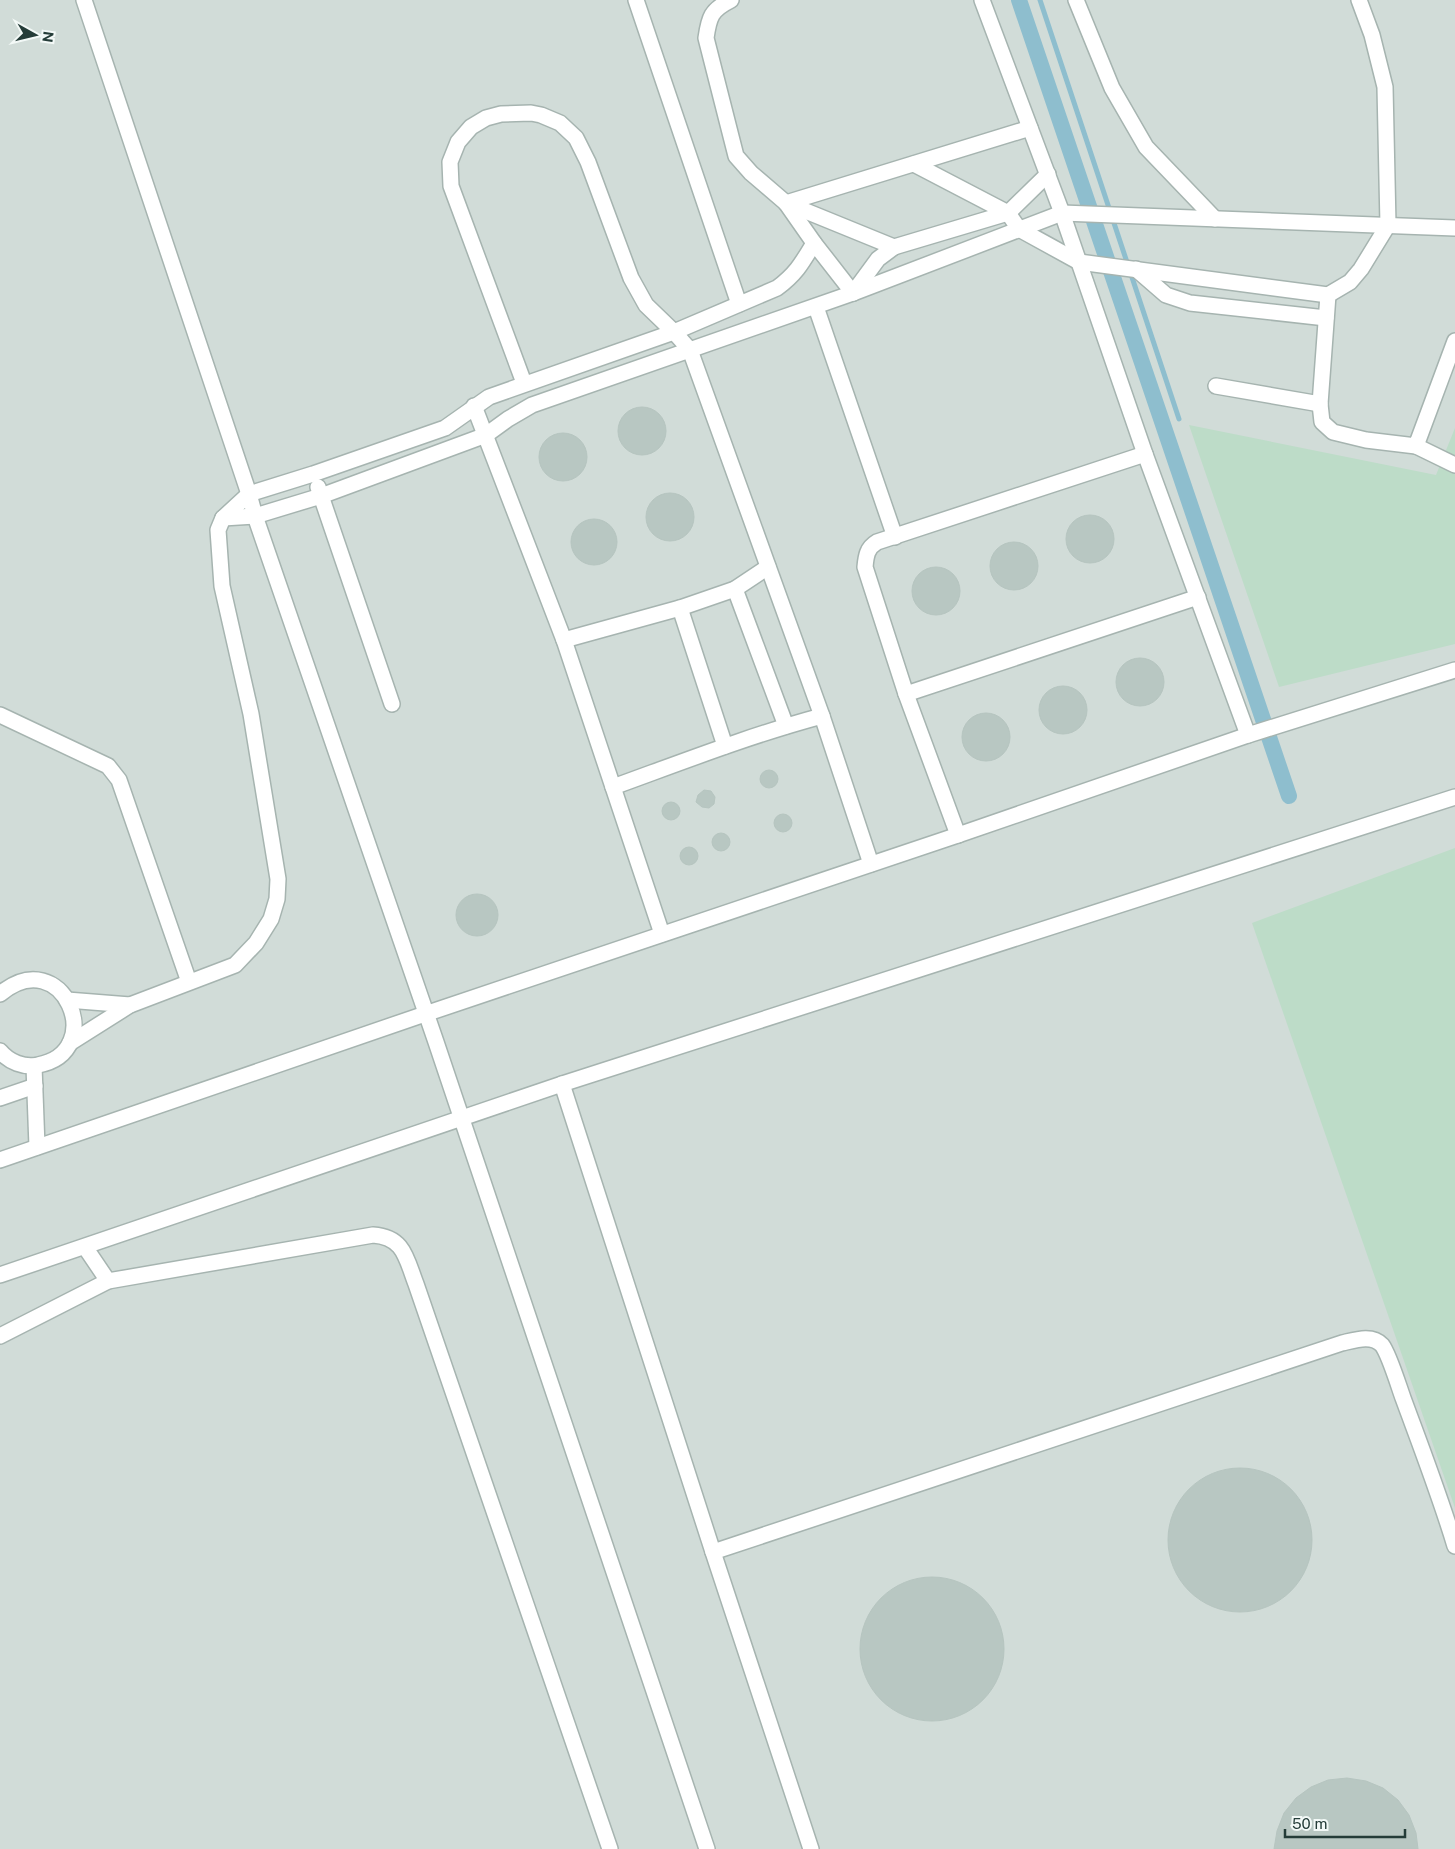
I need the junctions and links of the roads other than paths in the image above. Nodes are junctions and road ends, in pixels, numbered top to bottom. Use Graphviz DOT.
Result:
graph roads {
  1 [pos="84,0"];
  2 [pos="636,0"];
  3 [pos="731,0"];
  4 [pos="982,0"];
  5 [pos="1076,0"];
  6 [pos="1359,0"];
  7 [pos="1030,128"];
  8 [pos="914,164"];
  9 [pos="1048,174"];
  10 [pos="786,203"];
  11 [pos="1062,213"];
  12 [pos="1008,214"];
  13 [pos="1215,219"];
  14 [pos="1388,225"];
  15 [pos="1455,228"];
  16 [pos="1019,229"];
  17 [pos="814,243"];
  18 [pos="894,247"];
  19 [pos="1079,262"];
  20 [pos="1136,269"];
  21 [pos="853,294"];
  22 [pos="1328,295"];
  23 [pos="740,304"];
  24 [pos="816,307"];
  25 [pos="1326,318"];
  26 [pos="674,332"];
  27 [pos="1455,341"];
  28 [pos="690,350"];
  29 [pos="524,383"];
  30 [pos="1216,386"];
  31 [pos="1320,404"];
  32 [pos="474,406"];
  33 [pos="486,435"];
  34 [pos="1416,446"];
  35 [pos="1145,454"];
  36 [pos="1455,465"];
  37 [pos="313,474"];
  38 [pos="249,494"];
  39 [pos="321,496"];
  40 [pos="255,516"];
  41 [pos="223,518"];
  42 [pos="894,536"];
  43 [pos="768,567"];
  44 [pos="735,589"];
  45 [pos="1198,597"];
  46 [pos="680,608"];
  47 [pos="564,640"];
  48 [pos="1455,670"];
  49 [pos="906,694"];
  50 [pos="392,704"];
  51 [pos="0,715"];
  52 [pos="822,716"];
  53 [pos="786,726"];
  54 [pos="1248,735"];
  55 [pos="725,746"];
  56 [pos="613,787"];
  57 [pos="1455,797"];
  58 [pos="958,835"];
  59 [pos="871,864"];
  60 [pos="662,934"];
  61 [pos="189,982"];
  62 [pos="0,994"];
  63 [pos="67,1000"];
  64 [pos="130,1005"];
  65 [pos="425,1014"];
  66 [pos="70,1043"];
  67 [pos="0,1051"];
  68 [pos="34,1066"];
  69 [pos="562,1084"];
  70 [pos="35,1086"];
  71 [pos="0,1098"];
  72 [pos="461,1120"];
  73 [pos="37,1148"];
  74 [pos="0,1160"];
  75 [pos="84,1247"];
  76 [pos="0,1275"];
  77 [pos="108,1280"];
  78 [pos="0,1336"];
  79 [pos="1455,1546"];
  80 [pos="713,1552"];
  81 [pos="610,1849"];
  82 [pos="707,1849"];
  83 [pos="811,1849"];
  1 -- 38 [label="lane"];
  2 -- 23 [label="lane"];
  3 -- 10 [label="lane"];
  4 -- 7 [label="lane"];
  5 -- 13 [label="lane"];
  6 -- 14 [label="lane"];
  7 -- 8 [label="lane"];
  7 -- 9 [label="lane"];
  8 -- 10 [label="lane"];
  8 -- 12 [label="lane"];
  9 -- 11 [label="lane"];
  9 -- 12 [label="lane"];
  10 -- 17 [label="lane"];
  10 -- 18 [label="lane"];
  11 -- 13 [label="lane"];
  11 -- 16 [label="lane"];
  11 -- 19 [label="lane"];
  12 -- 16 [label="lane"];
  12 -- 18 [label="lane"];
  13 -- 14 [label="lane"];
  14 -- 15 [label="lane"];
  14 -- 22 [label="lane"];
  16 -- 19 [label="lane"];
  16 -- 21 [label="lane"];
  17 -- 21 [label="lane"];
  17 -- 23 [label="lane"];
  18 -- 21 [label="lane"];
  19 -- 20 [label="lane"];
  19 -- 35 [label="lane"];
  20 -- 22 [label="lane"];
  20 -- 25 [label="lane"];
  21 -- 24 [label="lane"];
  22 -- 25 [label="lane"];
  23 -- 26 [label="lane"];
  24 -- 28 [label="lane"];
  24 -- 42 [label="lane"];
  25 -- 31 [label="lane"];
  26 -- 28 [label="lane"];
  26 -- 29 [label="lane"];
  26 -- 29 [label="lane"];
  27 -- 34 [label="lane"];
  28 -- 33 [label="lane"];
  28 -- 43 [label="lane"];
  29 -- 32 [label="lane"];
  30 -- 31 [label="lane"];
  31 -- 34 [label="lane"];
  32 -- 33 [label="lane"];
  32 -- 37 [label="lane"];
  33 -- 39 [label="lane"];
  33 -- 47 [label="lane"];
  34 -- 36 [label="lane"];
  35 -- 42 [label="lane"];
  35 -- 45 [label="lane"];
  37 -- 38 [label="lane"];
  37 -- 39 [label="lane"];
  38 -- 40 [label="lane"];
  38 -- 41 [label="lane"];
  39 -- 40 [label="lane"];
  39 -- 50 [label="lane"];
  40 -- 41 [label="lane"];
  40 -- 65 [label="lane"];
  41 -- 61 [label="lane"];
  42 -- 49 [label="lane"];
  43 -- 44 [label="lane"];
  43 -- 52 [label="lane"];
  44 -- 46 [label="lane"];
  44 -- 53 [label="lane"];
  45 -- 49 [label="lane"];
  45 -- 54 [label="lane"];
  46 -- 47 [label="lane"];
  46 -- 55 [label="lane"];
  47 -- 56 [label="lane"];
  48 -- 54 [label="lane"];
  49 -- 58 [label="lane"];
  51 -- 61 [label="lane"];
  52 -- 53 [label="lane"];
  52 -- 59 [label="lane"];
  53 -- 55 [label="lane"];
  54 -- 58 [label="lane"];
  55 -- 56 [label="lane"];
  56 -- 60 [label="lane"];
  57 -- 69 [label="lane"];
  58 -- 59 [label="lane"];
  59 -- 60 [label="lane"];
  60 -- 65 [label="lane"];
  61 -- 64 [label="lane"];
  62 -- 63 [label="lane"];
  63 -- 64 [label="lane"];
  63 -- 66 [label="lane"];
  64 -- 66 [label="lane"];
  65 -- 72 [label="lane"];
  65 -- 73 [label="lane"];
  66 -- 68 [label="lane"];
  67 -- 68 [label="lane"];
  68 -- 70 [label="lane"];
  69 -- 72 [label="lane"];
  69 -- 80 [label="lane"];
  70 -- 71 [label="lane"];
  70 -- 73 [label="lane"];
  72 -- 75 [label="lane"];
  72 -- 82 [label="lane"];
  73 -- 74 [label="lane"];
  75 -- 76 [label="lane"];
  75 -- 77 [label="lane"];
  77 -- 78 [label="lane"];
  77 -- 81 [label="lane"];
  79 -- 80 [label="lane"];
  80 -- 83 [label="lane"];
}
